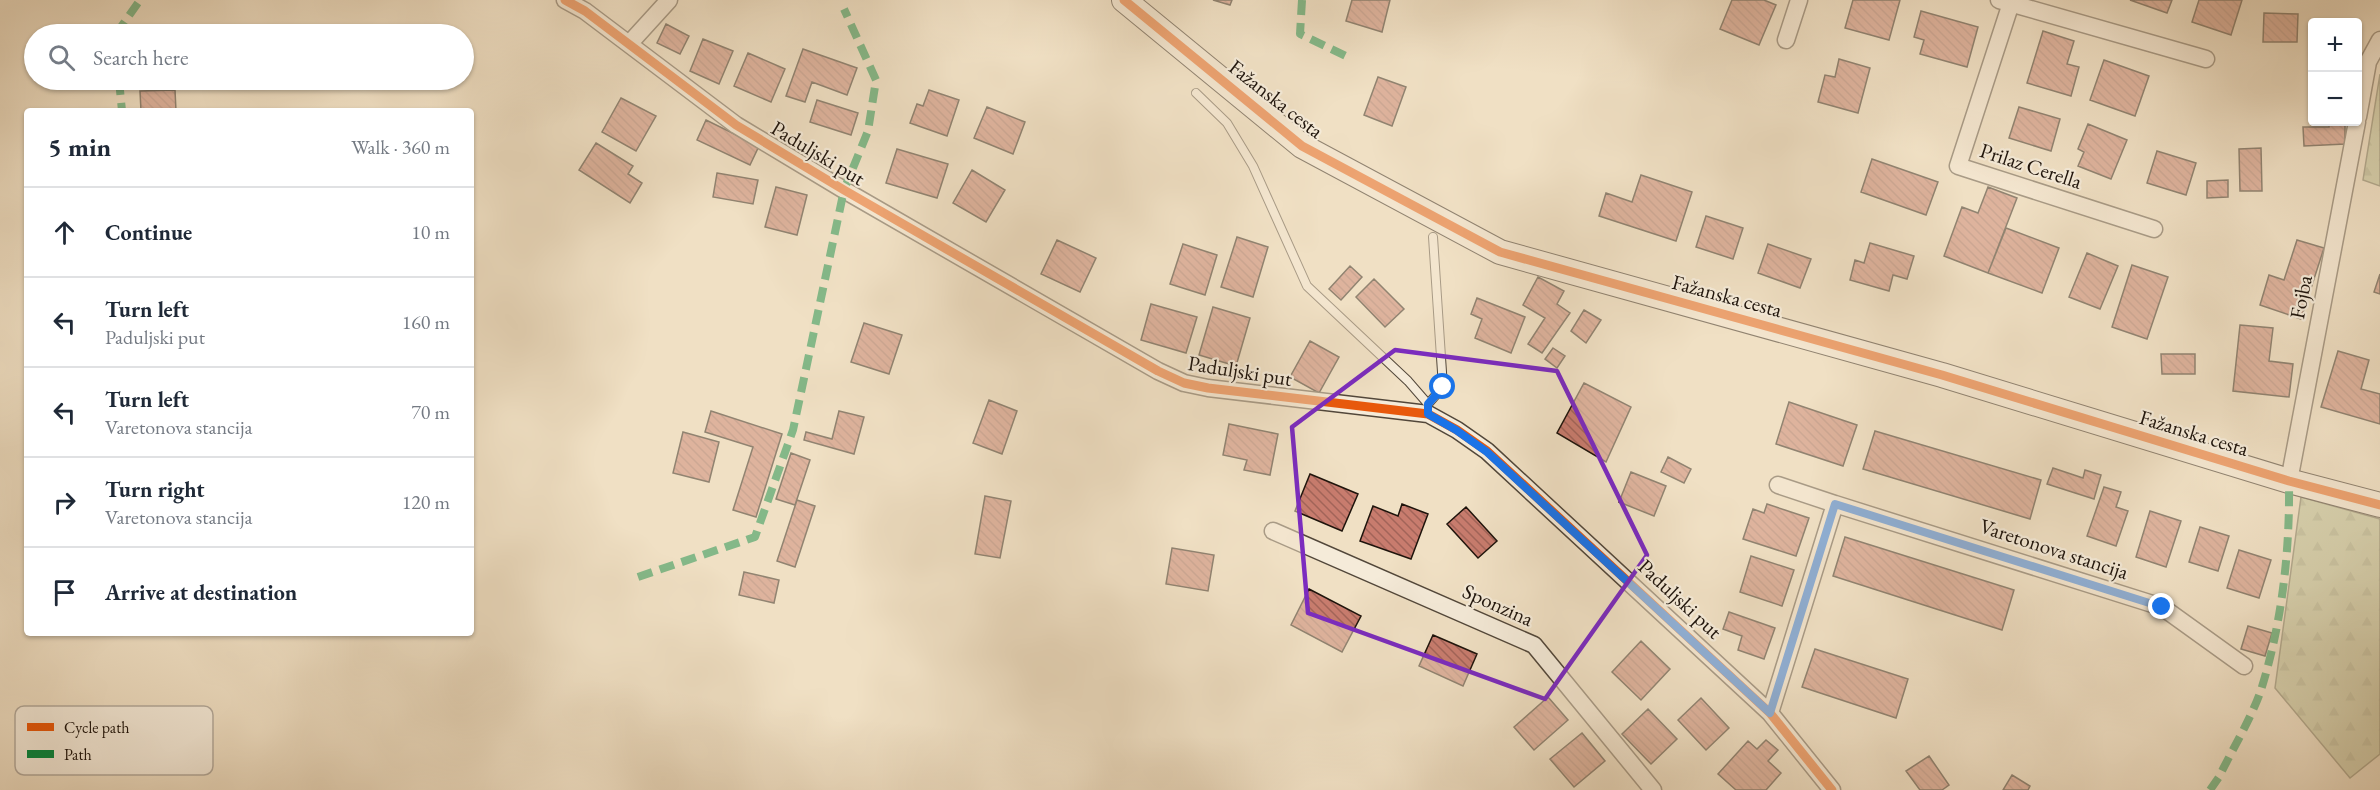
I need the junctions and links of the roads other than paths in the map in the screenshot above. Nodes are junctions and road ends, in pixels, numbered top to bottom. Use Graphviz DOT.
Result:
graph roads {
  1 [pos="565,0"];
  2 [pos="669,0"];
  3 [pos="1124,0"];
  4 [pos="1799,0"];
  5 [pos="2007,1"];
  6 [pos="1786,40"];
  7 [pos="2380,40"];
  8 [pos="629,44"];
  9 [pos="2206,60"];
  10 [pos="1196,93"];
  11 [pos="2362,93"];
  12 [pos="2356,126"];
  13 [pos="2154,229"];
  14 [pos="1433,237"];
  15 [pos="1428,409"];
  16 [pos="2289,481"];
  17 [pos="1778,485"];
  18 [pos="1835,504"];
  19 [pos="2380,505"];
  20 [pos="1273,531"];
  21 [pos="2244,666"];
  22 [pos="1770,713"];
  23 [pos="1653,790"];
  24 [pos="1832,790"];
  1 -- 8 [label="street, Paduljski put"];
  2 -- 8 [label="street"];
  3 -- 16 [label="main road, Fažanska cesta"];
  4 -- 6 [label="street"];
  5 -- 9 [label="street"];
  5 -- 13 [label="street, Prilaz Cerella"];
  7 -- 11 [label="street, Fojba"];
  8 -- 15 [label="street, Paduljski put"];
  10 -- 15 [label="lane"];
  12 -- 16 [label="street, Fojba"];
  14 -- 15 [label="lane"];
  15 -- 22 [label="street, Paduljski put"];
  16 -- 19 [label="main road, Fažanska cesta"];
  17 -- 18 [label="street, Varetonova stancija"];
  18 -- 21 [label="street, Varetonova stancija"];
  18 -- 22 [label="street"];
  20 -- 23 [label="street, Sponzina"];
  22 -- 24 [label="street, Paduljski put"];
}
